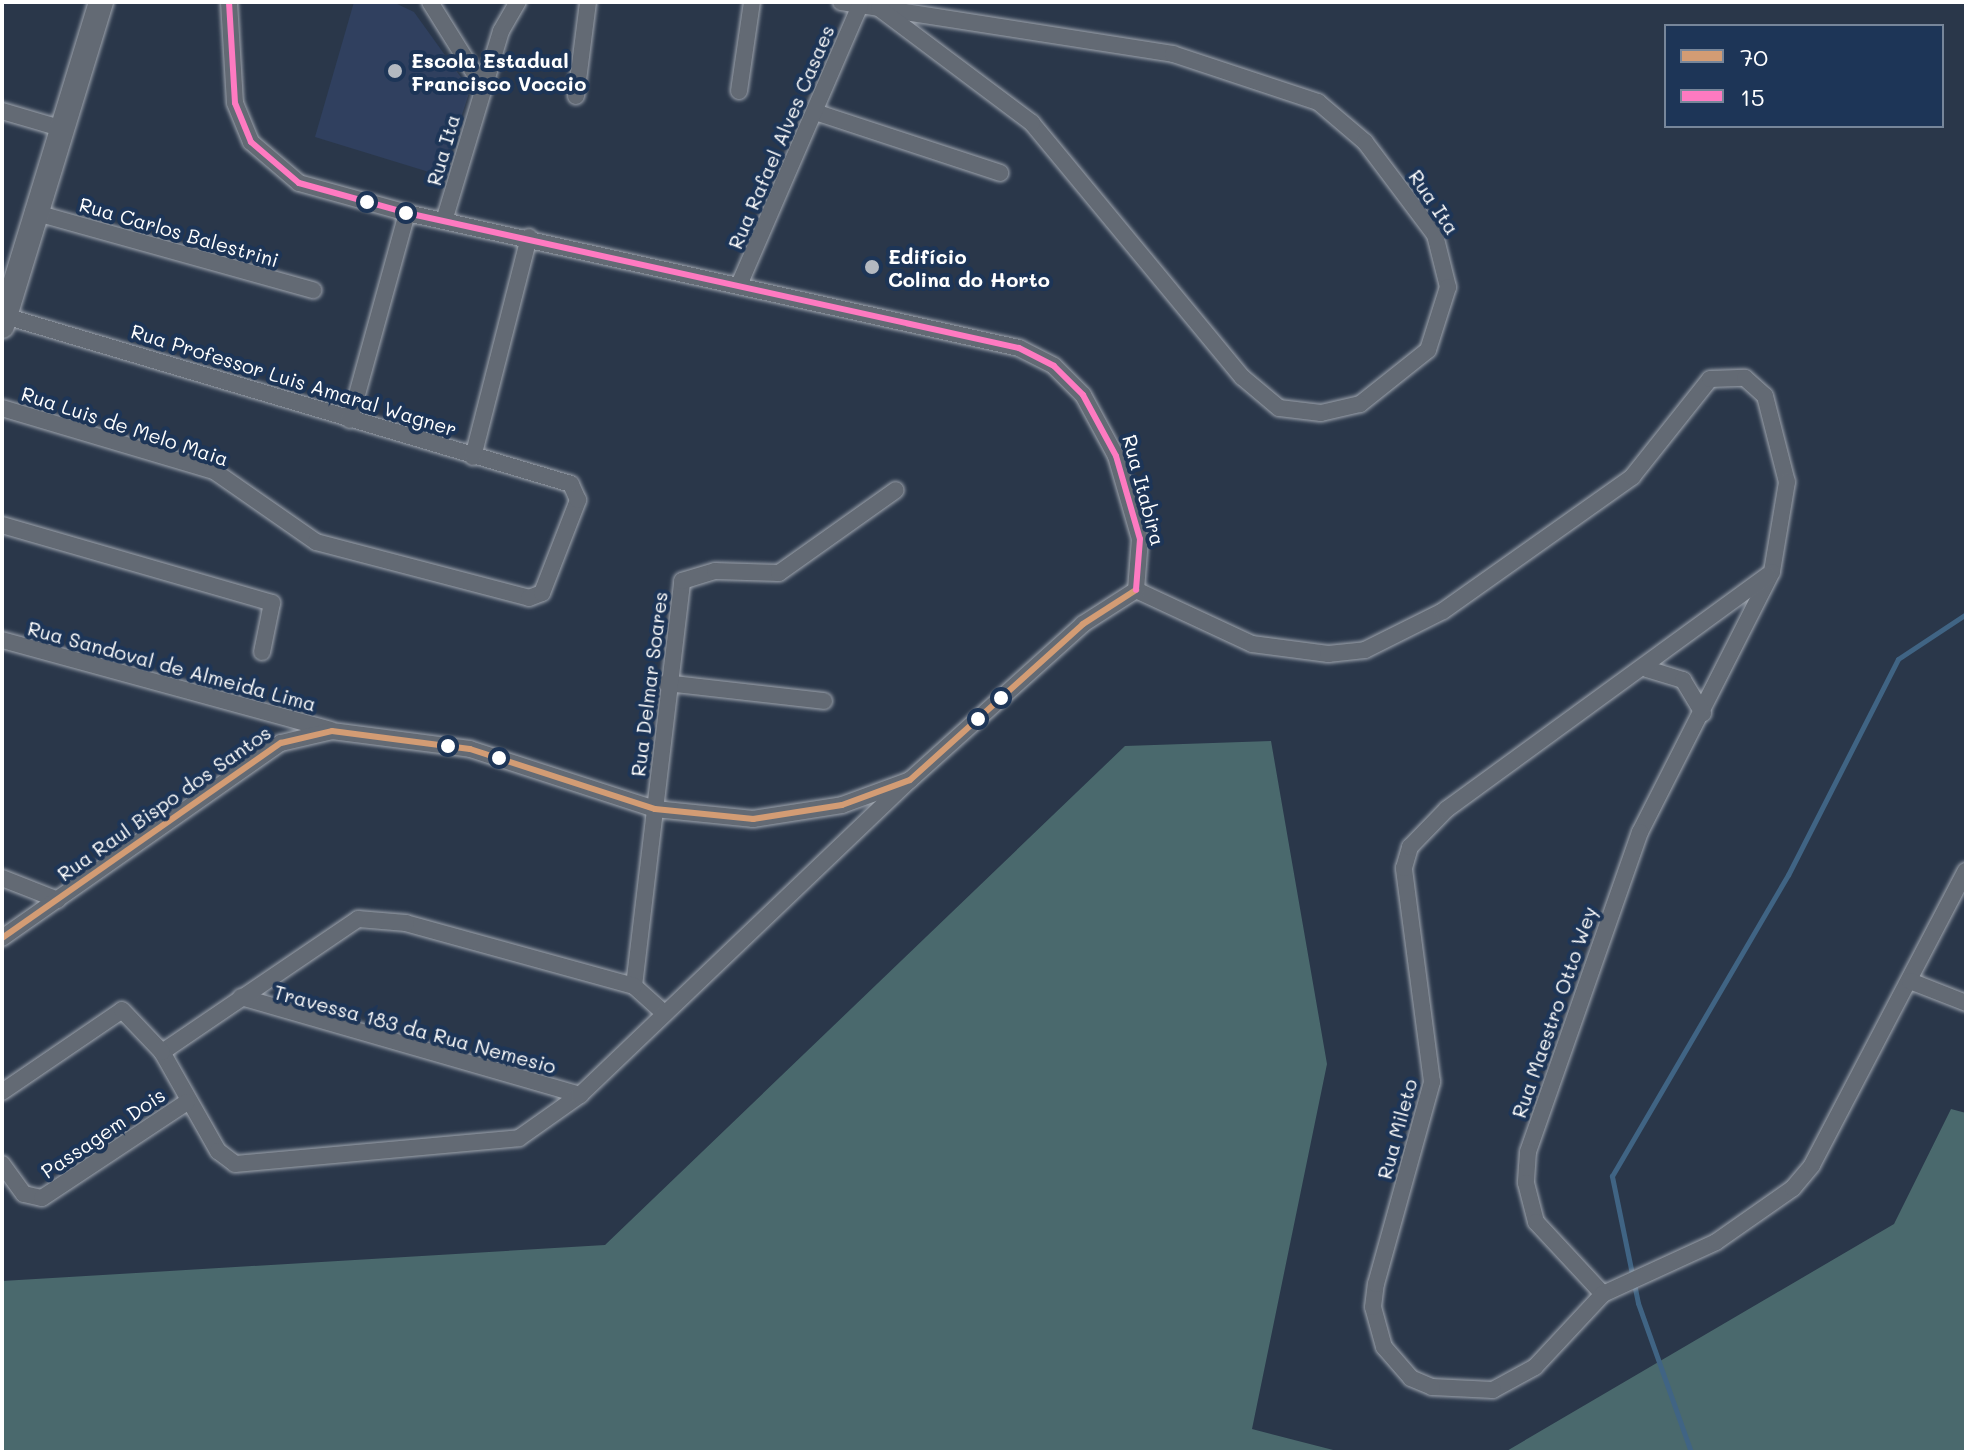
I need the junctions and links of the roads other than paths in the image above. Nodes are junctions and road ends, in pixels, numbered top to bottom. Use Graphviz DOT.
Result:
graph roads {
  1 [pos="101,2"];
  2 [pos="229,2"];
  3 [pos="430,2"];
  4 [pos="518,2"];
  5 [pos="588,2"];
  6 [pos="752,2"];
  7 [pos="841,2"];
  8 [pos="870,5"];
  9 [pos="483,87"];
  10 [pos="739,91"];
  11 [pos="576,96"];
  12 [pos="2,111"];
  13 [pos="815,112"];
  14 [pos="60,128"];
  15 [pos="1000,173"];
  16 [pos="33,212"];
  17 [pos="407,213"];
  18 [pos="444,221"];
  19 [pos="529,237"];
  20 [pos="739,285"];
  21 [pos="313,290"];
  22 [pos="4,321"];
  23 [pos="2,408"];
  24 [pos="350,420"];
  25 [pos="473,457"];
  26 [pos="571,484"];
  27 [pos="896,490"];
  28 [pos="2,525"];
  29 [pos="1772,572"];
  30 [pos="1136,590"];
  31 [pos="2,640"];
  32 [pos="262,652"];
  33 [pos="1647,669"];
  34 [pos="666,683"];
  35 [pos="824,701"];
  36 [pos="1703,713"];
  37 [pos="332,731"];
  38 [pos="910,780"];
  39 [pos="655,809"];
  40 [pos="1966,871"];
  41 [pos="2,878"];
  42 [pos="58,900"];
  43 [pos="2,938"];
  44 [pos="1910,981"];
  45 [pos="634,986"];
  46 [pos="241,997"];
  47 [pos="1966,1003"];
  48 [pos="664,1013"];
  49 [pos="162,1052"];
  50 [pos="2,1092"];
  51 [pos="580,1095"];
  52 [pos="187,1102"];
  53 [pos="2,1164"];
  54 [pos="1603,1294"];
  1 -- 14 [label="street"];
  2 -- 17 [label="street, Rua Itabira"];
  3 -- 9 [label="street"];
  4 -- 9 [label="street, Rua Ita"];
  5 -- 11 [label="street"];
  6 -- 10 [label="street"];
  7 -- 8 [label="street, Rua Ita"];
  8 -- 8 [label="street, Rua Ita"];
  8 -- 13 [label="street, Rua Rafael Alves Casaes"];
  9 -- 18 [label="street, Rua Ita"];
  12 -- 14 [label="street"];
  13 -- 15 [label="street"];
  13 -- 20 [label="street, Rua Rafael Alves Casaes"];
  14 -- 16 [label="street"];
  16 -- 21 [label="street, Rua Carlos Balestrini"];
  16 -- 22 [label="street"];
  17 -- 18 [label="street, Rua Itabira"];
  17 -- 24 [label="street"];
  18 -- 19 [label="street, Rua Itabira"];
  19 -- 20 [label="street, Rua Itabira"];
  19 -- 25 [label="street"];
  20 -- 30 [label="street, Rua Itabira"];
  22 -- 24 [label="street, Rua Professor Luis Amaral Wagner"];
  23 -- 26 [label="street, Rua Luis de Melo Maia"];
  24 -- 25 [label="street, Rua Professor Luis Amaral Wagner"];
  25 -- 26 [label="street, Rua Professor Luis Amaral Wagner"];
  27 -- 34 [label="street, Rua Delmar Soares"];
  28 -- 32 [label="street"];
  29 -- 30 [label="street, Rua Maestro Otto Wey"];
  29 -- 33 [label="street, Rua Mileto"];
  29 -- 36 [label="street, Rua Maestro Otto Wey"];
  30 -- 38 [label="street, Rua Raul Bispo dos Santos"];
  31 -- 37 [label="street, Rua Sandoval de Almeida Lima"];
  33 -- 36 [label="street"];
  33 -- 54 [label="street, Rua Mileto"];
  34 -- 35 [label="street"];
  34 -- 39 [label="street, Rua Delmar Soares"];
  36 -- 54 [label="street, Rua Maestro Otto Wey"];
  37 -- 39 [label="street, Rua Raul Bispo dos Santos"];
  37 -- 42 [label="street, Rua Raul Bispo dos Santos"];
  38 -- 39 [label="street, Rua Raul Bispo dos Santos"];
  38 -- 48 [label="street"];
  39 -- 45 [label="street, Rua Delmar Soares"];
  40 -- 44 [label="street"];
  41 -- 42 [label="street"];
  42 -- 43 [label="street, Rua Raul Bispo dos Santos"];
  44 -- 47 [label="street"];
  44 -- 54 [label="street"];
  45 -- 46 [label="street"];
  45 -- 48 [label="street"];
  46 -- 49 [label="street"];
  46 -- 51 [label="street, Travessa 183 da Rua Nemesio"];
  48 -- 51 [label="street"];
  49 -- 50 [label="street"];
  49 -- 52 [label="street"];
  51 -- 52 [label="street"];
  52 -- 53 [label="street, Passagem Dois"];
}
